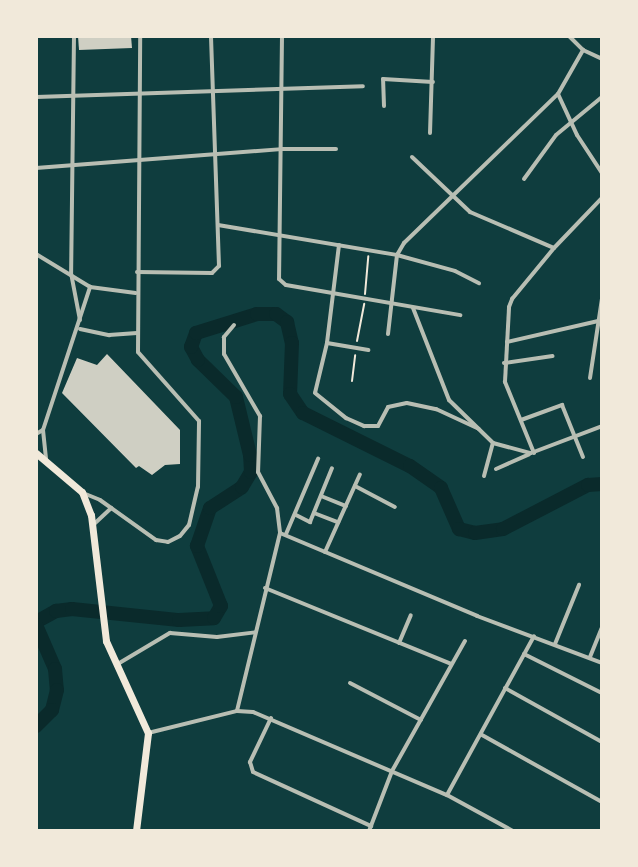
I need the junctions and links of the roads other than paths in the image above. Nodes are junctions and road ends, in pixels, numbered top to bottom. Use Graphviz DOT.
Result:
graph roads {
  1 [pos="74,36"];
  2 [pos="140,36"];
  3 [pos="211,36"];
  4 [pos="282,36"];
  5 [pos="433,36"];
  6 [pos="569,36"];
  7 [pos="583,50"];
  8 [pos="602,59"];
  9 [pos="433,82"];
  10 [pos="363,86"];
  11 [pos="281,89"];
  12 [pos="213,91"];
  13 [pos="140,93"];
  14 [pos="558,94"];
  15 [pos="73,95"];
  16 [pos="36,97"];
  17 [pos="602,97"];
  18 [pos="384,106"];
  19 [pos="571,122"];
  20 [pos="430,133"];
  21 [pos="281,149"];
  22 [pos="336,149"];
  23 [pos="215,157"];
  24 [pos="412,157"];
  25 [pos="139,162"];
  26 [pos="72,165"];
  27 [pos="36,168"];
  28 [pos="602,173"];
  29 [pos="524,179"];
  30 [pos="451,197"];
  31 [pos="602,198"];
  32 [pos="218,225"];
  33 [pos="280,234"];
  34 [pos="339,245"];
  35 [pos="554,248"];
  36 [pos="36,254"];
  37 [pos="397,255"];
  38 [pos="137,272"];
  39 [pos="71,273"];
  40 [pos="479,283"];
  41 [pos="90,287"];
  42 [pos="137,293"];
  43 [pos="332,293"];
  44 [pos="602,299"];
  45 [pos="391,305"];
  46 [pos="413,308"];
  47 [pos="460,315"];
  48 [pos="80,320"];
  49 [pos="601,320"];
  50 [pos="234,325"];
  51 [pos="79,329"];
  52 [pos="137,333"];
  53 [pos="388,334"];
  54 [pos="507,342"];
  55 [pos="327,343"];
  56 [pos="368,350"];
  57 [pos="553,356"];
  58 [pos="504,363"];
  59 [pos="590,378"];
  60 [pos="521,420"];
  61 [pos="602,426"];
  62 [pos="479,429"];
  63 [pos="43,430"];
  64 [pos="36,434"];
  65 [pos="575,436"];
  66 [pos="493,443"];
  67 [pos="36,453"];
  68 [pos="533,453"];
  69 [pos="583,457"];
  70 [pos="46,459"];
  71 [pos="318,459"];
  72 [pos="332,468"];
  73 [pos="496,469"];
  74 [pos="360,474"];
  75 [pos="484,476"];
  76 [pos="355,486"];
  77 [pos="82,492"];
  78 [pos="321,496"];
  79 [pos="346,506"];
  80 [pos="395,507"];
  81 [pos="111,508"];
  82 [pos="314,513"];
  83 [pos="296,515"];
  84 [pos="338,522"];
  85 [pos="92,526"];
  86 [pos="283,534"];
  87 [pos="325,552"];
  88 [pos="579,585"];
  89 [pos="265,588"];
  90 [pos="411,615"];
  91 [pos="602,628"];
  92 [pos="255,632"];
  93 [pos="534,635"];
  94 [pos="465,641"];
  95 [pos="399,643"];
  96 [pos="555,644"];
  97 [pos="524,654"];
  98 [pos="590,657"];
  99 [pos="602,663"];
  100 [pos="116,665"];
  101 [pos="451,665"];
  102 [pos="350,683"];
  103 [pos="505,688"];
  104 [pos="602,693"];
  105 [pos="237,711"];
  106 [pos="271,718"];
  107 [pos="421,720"];
  108 [pos="148,733"];
  109 [pos="482,735"];
  110 [pos="602,742"];
  111 [pos="392,771"];
  112 [pos="447,795"];
  113 [pos="602,802"];
  114 [pos="370,828"];
  115 [pos="136,831"];
  116 [pos="513,831"];
  1 -- 15 [label="street"];
  2 -- 13 [label="street"];
  3 -- 12 [label="street"];
  4 -- 11 [label="street"];
  5 -- 9 [label="street"];
  6 -- 7 [label="street"];
  7 -- 8 [label="street"];
  7 -- 14 [label="street"];
  9 -- 18 [label="street"];
  9 -- 20 [label="street"];
  10 -- 11 [label="street"];
  11 -- 12 [label="street"];
  11 -- 21 [label="street"];
  12 -- 13 [label="street"];
  12 -- 23 [label="street"];
  13 -- 15 [label="street"];
  13 -- 25 [label="street"];
  14 -- 19 [label="street"];
  14 -- 30 [label="street"];
  15 -- 16 [label="street"];
  15 -- 26 [label="street"];
  17 -- 19 [label="street"];
  19 -- 28 [label="street"];
  19 -- 29 [label="street"];
  21 -- 22 [label="street"];
  21 -- 23 [label="street"];
  21 -- 33 [label="street"];
  23 -- 25 [label="street"];
  23 -- 32 [label="street"];
  24 -- 30 [label="street"];
  25 -- 26 [label="street"];
  25 -- 38 [label="street"];
  26 -- 27 [label="street"];
  26 -- 39 [label="street"];
  30 -- 35 [label="street"];
  30 -- 37 [label="street"];
  31 -- 35 [label="street"];
  32 -- 33 [label="street"];
  32 -- 38 [label="street"];
  33 -- 34 [label="street"];
  33 -- 43 [label="street"];
  34 -- 37 [label="street"];
  34 -- 43 [label="street"];
  35 -- 54 [label="street"];
  36 -- 39 [label="street"];
  37 -- 40 [label="street"];
  37 -- 45 [label="street"];
  38 -- 42 [label="street"];
  39 -- 41 [label="street"];
  39 -- 48 [label="street"];
  41 -- 42 [label="street"];
  41 -- 48 [label="street"];
  42 -- 52 [label="street"];
  43 -- 45 [label="street"];
  43 -- 55 [label="street"];
  44 -- 49 [label="street"];
  45 -- 46 [label="street"];
  45 -- 53 [label="street"];
  46 -- 47 [label="street"];
  46 -- 62 [label="street"];
  48 -- 51 [label="street"];
  49 -- 54 [label="street"];
  49 -- 59 [label="street"];
  50 -- 86 [label="street"];
  51 -- 52 [label="street"];
  51 -- 63 [label="street"];
  52 -- 81 [label="street"];
  54 -- 58 [label="street"];
  55 -- 56 [label="street"];
  55 -- 62 [label="street"];
  57 -- 58 [label="street"];
  58 -- 60 [label="street"];
  60 -- 65 [label="street"];
  60 -- 68 [label="street"];
  61 -- 65 [label="street"];
  62 -- 66 [label="street"];
  63 -- 64 [label="street"];
  63 -- 70 [label="street"];
  65 -- 68 [label="street"];
  65 -- 69 [label="street"];
  66 -- 68 [label="street"];
  66 -- 75 [label="street"];
  67 -- 70 [label="main road"];
  68 -- 73 [label="street"];
  70 -- 77 [label="main road"];
  71 -- 83 [label="street"];
  72 -- 78 [label="street"];
  74 -- 76 [label="street"];
  76 -- 79 [label="street"];
  76 -- 80 [label="street"];
  77 -- 81 [label="street"];
  77 -- 85 [label="main road"];
  78 -- 79 [label="street"];
  78 -- 82 [label="street"];
  79 -- 84 [label="street"];
  81 -- 85 [label="street"];
  82 -- 83 [label="street"];
  82 -- 84 [label="street"];
  83 -- 86 [label="street"];
  84 -- 87 [label="street"];
  85 -- 100 [label="main road"];
  86 -- 87 [label="street"];
  86 -- 89 [label="street"];
  87 -- 93 [label="street"];
  88 -- 96 [label="street"];
  89 -- 92 [label="street"];
  89 -- 95 [label="street"];
  90 -- 95 [label="street"];
  91 -- 98 [label="street"];
  92 -- 100 [label="street"];
  92 -- 105 [label="street"];
  93 -- 96 [label="street"];
  93 -- 97 [label="street"];
  94 -- 101 [label="street"];
  95 -- 101 [label="street"];
  96 -- 98 [label="street"];
  97 -- 103 [label="street"];
  97 -- 104 [label="street"];
  98 -- 99 [label="street"];
  100 -- 108 [label="main road"];
  101 -- 107 [label="street"];
  102 -- 107 [label="street"];
  103 -- 109 [label="street"];
  103 -- 110 [label="street"];
  105 -- 106 [label="street"];
  105 -- 108 [label="street"];
  106 -- 111 [label="street"];
  106 -- 114 [label="street"];
  107 -- 111 [label="street"];
  108 -- 115 [label="main road"];
  109 -- 112 [label="street"];
  109 -- 113 [label="street"];
  111 -- 112 [label="street"];
  111 -- 114 [label="street"];
  112 -- 116 [label="street"];
}
